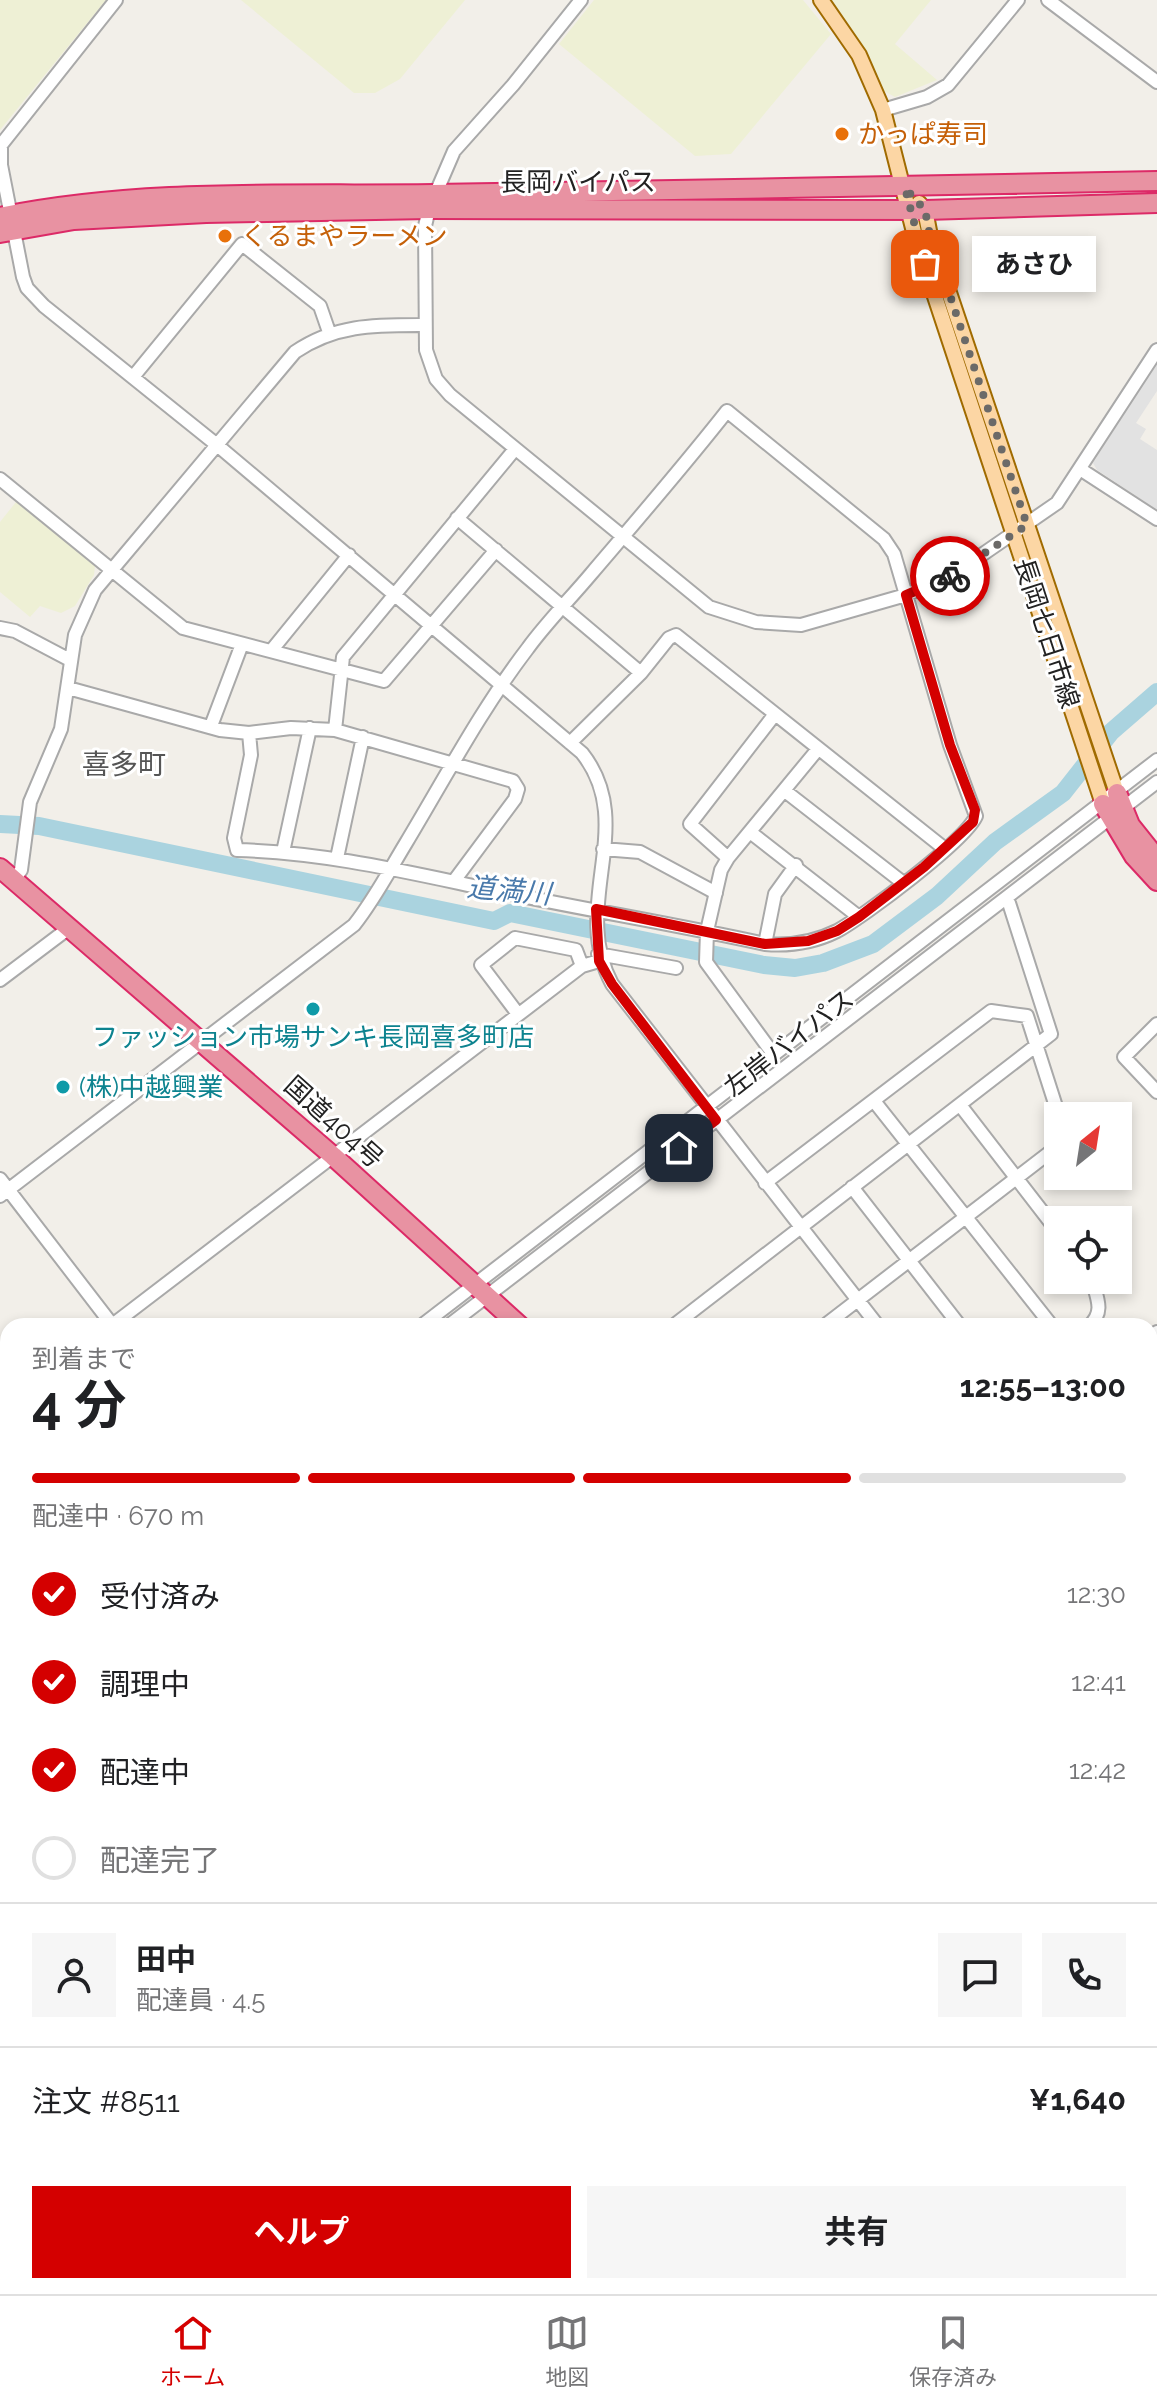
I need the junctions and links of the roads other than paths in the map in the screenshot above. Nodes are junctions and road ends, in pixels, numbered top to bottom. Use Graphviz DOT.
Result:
graph roads {
  1 [pos="116,0"];
  2 [pos="581,0"];
  3 [pos="821,0"];
  4 [pos="1018,0"];
  5 [pos="1048,0"];
  6 [pos="1157,82"];
  7 [pos="883,110"];
  8 [pos="1157,181"];
  9 [pos="432,201"];
  10 [pos="912,202"];
  11 [pos="1157,203"];
  12 [pos="6,224"];
  13 [pos="424,325"];
  14 [pos="329,332"];
  15 [pos="1157,350"];
  16 [pos="133,377"];
  17 [pos="217,445"];
  18 [pos="515,449"];
  19 [pos="1080,469"];
  20 [pos="0,479"];
  21 [pos="457,518"];
  22 [pos="1157,519"];
  23 [pos="1021,529"];
  24 [pos="621,537"];
  25 [pos="496,550"];
  26 [pos="349,555"];
  27 [pos="110,571"];
  28 [pos="395,594"];
  29 [pos="906,595"];
  30 [pos="564,605"];
  31 [pos="434,626"];
  32 [pos="0,628"];
  33 [pos="242,644"];
  34 [pos="271,651"];
  35 [pos="70,660"];
  36 [pos="339,670"];
  37 [pos="641,673"];
  38 [pos="68,688"];
  39 [pos="501,688"];
  40 [pos="775,714"];
  41 [pos="211,726"];
  42 [pos="310,728"];
  43 [pos="335,730"];
  44 [pos="249,733"];
  45 [pos="363,737"];
  46 [pos="570,743"];
  47 [pos="818,749"];
  48 [pos="1157,760"];
  49 [pos="455,762"];
  50 [pos="1157,782"];
  51 [pos="785,791"];
  52 [pos="1113,806"];
  53 [pos="750,832"];
  54 [pos="603,849"];
  55 [pos="945,849"];
  56 [pos="283,852"];
  57 [pos="337,858"];
  58 [pos="728,858"];
  59 [pos="1157,859"];
  60 [pos="796,865"];
  61 [pos="389,870"];
  62 [pos="7,874"];
  63 [pos="454,881"];
  64 [pos="1157,881"];
  65 [pos="902,882"];
  66 [pos="716,893"];
  67 [pos="1009,903"];
  68 [pos="596,915"];
  69 [pos="859,917"];
  70 [pos="69,928"];
  71 [pos="707,935"];
  72 [pos="765,944"];
  73 [pos="598,955"];
  74 [pos="582,966"];
  75 [pos="676,968"];
  76 [pos="0,980"];
  77 [pos="518,1014"];
  78 [pos="1157,1024"];
  79 [pos="203,1042"];
  80 [pos="1036,1046"];
  81 [pos="774,1055"];
  82 [pos="1157,1092"];
  83 [pos="874,1101"];
  84 [pos="1054,1102"];
  85 [pos="960,1105"];
  86 [pos="707,1107"];
  87 [pos="716,1120"];
  88 [pos="909,1143"];
  89 [pos="333,1156"];
  90 [pos="1044,1157"];
  91 [pos="1016,1178"];
  92 [pos="765,1183"];
  93 [pos="852,1187"];
  94 [pos="3,1188"];
  95 [pos="1044,1214"];
  96 [pos="968,1216"];
  97 [pos="801,1227"];
  98 [pos="910,1261"];
  99 [pos="481,1290"];
  100 [pos="1096,1294"];
  101 [pos="858,1300"];
  102 [pos="106,1318"];
  103 [pos="122,1318"];
  104 [pos="434,1318"];
  105 [pos="455,1318"];
  106 [pos="511,1318"];
  107 [pos="683,1318"];
  108 [pos="834,1318"];
  109 [pos="872,1318"];
  110 [pos="954,1318"];
  111 [pos="1046,1318"];
  112 [pos="1098,1318"];
  1 -- 12 [label="street"];
  2 -- 9 [label="street"];
  3 -- 7 [label="main road, 長岡七日市線"];
  4 -- 7 [label="street"];
  5 -- 6 [label="street"];
  7 -- 10 [label="main road, 長岡七日市線"];
  8 -- 10 [label="highway, 長岡バイパス"];
  9 -- 10 [label="highway, 長岡バイパス"];
  9 -- 12 [label="highway, 長岡バイパス"];
  9 -- 13 [label="street"];
  10 -- 11 [label="highway, 長岡バイパス"];
  10 -- 23 [label="main road, 長岡七日市線"];
  12 -- 16 [label="street"];
  13 -- 14 [label="street"];
  13 -- 18 [label="street"];
  14 -- 16 [label="street"];
  14 -- 17 [label="street"];
  15 -- 19 [label="street"];
  16 -- 17 [label="street"];
  17 -- 26 [label="street"];
  17 -- 27 [label="street"];
  18 -- 21 [label="street"];
  18 -- 24 [label="street"];
  19 -- 22 [label="street"];
  19 -- 23 [label="street"];
  20 -- 27 [label="street"];
  21 -- 25 [label="street"];
  21 -- 28 [label="street"];
  23 -- 29 [label="street"];
  23 -- 52 [label="main road, 長岡七日市線"];
  23 -- 52 [label="main road, 長岡七日市線"];
  24 -- 29 [label="street"];
  24 -- 29 [label="street"];
  24 -- 30 [label="street"];
  25 -- 30 [label="street"];
  25 -- 31 [label="street"];
  26 -- 28 [label="street"];
  26 -- 34 [label="street"];
  27 -- 33 [label="street"];
  27 -- 35 [label="street"];
  28 -- 31 [label="street"];
  28 -- 36 [label="street"];
  29 -- 55 [label="street"];
  30 -- 37 [label="street"];
  30 -- 39 [label="street"];
  31 -- 36 [label="street"];
  31 -- 39 [label="street"];
  32 -- 35 [label="street"];
  33 -- 34 [label="street"];
  33 -- 41 [label="street"];
  34 -- 36 [label="street"];
  35 -- 38 [label="street"];
  36 -- 43 [label="street"];
  37 -- 40 [label="street"];
  37 -- 46 [label="street"];
  38 -- 41 [label="street"];
  38 -- 62 [label="street"];
  39 -- 46 [label="street"];
  39 -- 49 [label="street"];
  40 -- 47 [label="street"];
  40 -- 58 [label="street"];
  41 -- 44 [label="street"];
  42 -- 43 [label="street"];
  42 -- 44 [label="street"];
  42 -- 56 [label="street"];
  43 -- 45 [label="street"];
  44 -- 56 [label="street"];
  45 -- 49 [label="street"];
  45 -- 57 [label="street"];
  46 -- 54 [label="street"];
  47 -- 51 [label="street"];
  47 -- 55 [label="street"];
  48 -- 52 [label="street, 左岸バイパス"];
  49 -- 61 [label="street"];
  49 -- 63 [label="street"];
  50 -- 52 [label="street, 左岸バイパス"];
  51 -- 53 [label="street"];
  51 -- 65 [label="street"];
  52 -- 59 [label="highway"];
  52 -- 64 [label="highway"];
  52 -- 81 [label="street, 左岸バイパス"];
  52 -- 87 [label="street, 左岸バイパス"];
  53 -- 58 [label="street"];
  53 -- 60 [label="street"];
  54 -- 66 [label="street"];
  54 -- 68 [label="street"];
  55 -- 65 [label="street"];
  56 -- 57 [label="street"];
  57 -- 61 [label="street"];
  58 -- 66 [label="street"];
  60 -- 69 [label="street"];
  60 -- 72 [label="street"];
  61 -- 63 [label="street"];
  61 -- 79 [label="street"];
  62 -- 70 [label="highway, 国道404号"];
  63 -- 68 [label="street"];
  65 -- 69 [label="street"];
  66 -- 71 [label="street"];
  67 -- 80 [label="street"];
  68 -- 71 [label="street"];
  68 -- 73 [label="street"];
  69 -- 72 [label="street"];
  70 -- 76 [label="street"];
  70 -- 79 [label="highway, 国道404号"];
  71 -- 72 [label="street"];
  71 -- 81 [label="street"];
  73 -- 74 [label="street"];
  73 -- 75 [label="street"];
  73 -- 86 [label="street"];
  74 -- 77 [label="street"];
  74 -- 77 [label="street"];
  77 -- 89 [label="street"];
  78 -- 82 [label="street"];
  79 -- 89 [label="highway, 国道404号"];
  79 -- 94 [label="street"];
  80 -- 83 [label="street"];
  80 -- 84 [label="street"];
  80 -- 85 [label="street"];
  81 -- 86 [label="street, 左岸バイパス"];
  83 -- 88 [label="street"];
  83 -- 92 [label="street"];
  85 -- 88 [label="street"];
  85 -- 91 [label="street"];
  86 -- 87 [label="street"];
  86 -- 99 [label="street, 左岸バイパス"];
  87 -- 92 [label="street"];
  87 -- 99 [label="street, 左岸バイパス"];
  88 -- 93 [label="street"];
  88 -- 96 [label="street"];
  89 -- 99 [label="highway, 国道404号"];
  89 -- 103 [label="street"];
  90 -- 91 [label="street"];
  91 -- 95 [label="street"];
  91 -- 96 [label="street"];
  92 -- 97 [label="street"];
  93 -- 97 [label="street"];
  93 -- 98 [label="street"];
  94 -- 102 [label="street"];
  96 -- 98 [label="street"];
  96 -- 111 [label="street"];
  97 -- 101 [label="street"];
  97 -- 107 [label="street"];
  98 -- 101 [label="street"];
  98 -- 110 [label="street"];
  99 -- 104 [label="street, 左岸バイパス"];
  99 -- 105 [label="street, 左岸バイパス"];
  99 -- 106 [label="highway, 国道404号"];
  100 -- 112 [label="street"];
  101 -- 108 [label="street"];
  101 -- 109 [label="street"];
}
